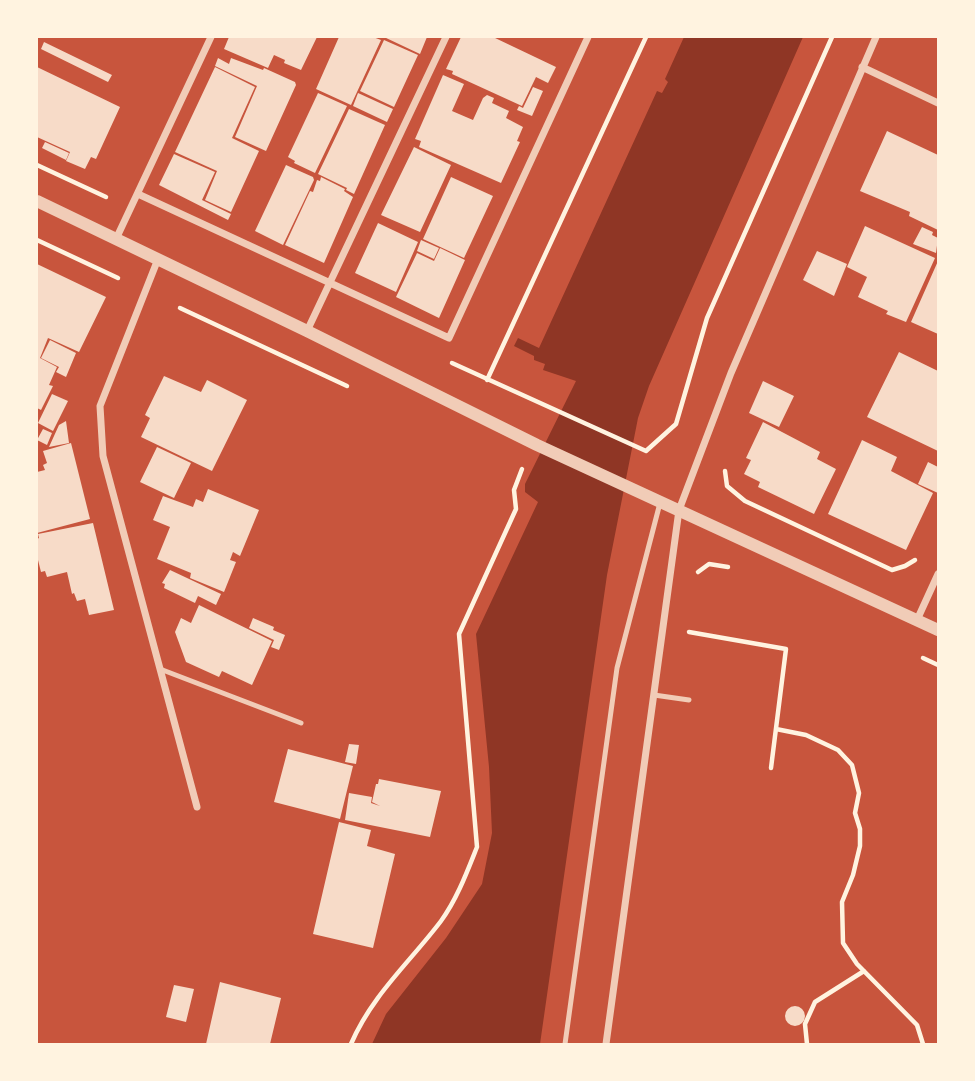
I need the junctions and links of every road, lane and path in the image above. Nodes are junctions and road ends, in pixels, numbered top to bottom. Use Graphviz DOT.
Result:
graph roads {
  1 [pos="211,37"];
  2 [pos="446,37"];
  3 [pos="588,37"];
  4 [pos="646,37"];
  5 [pos="832,37"];
  6 [pos="876,37"];
  7 [pos="862,67"];
  8 [pos="938,103"];
  9 [pos="37,165"];
  10 [pos="138,194"];
  11 [pos="106,197"];
  12 [pos="37,201"];
  13 [pos="116,239"];
  14 [pos="37,240"];
  15 [pos="158,259"];
  16 [pos="118,278"];
  17 [pos="330,283"];
  18 [pos="307,331"];
  19 [pos="487,380"];
  20 [pos="554,411"];
  21 [pos="522,468"];
  22 [pos="725,471"];
  23 [pos="716,484"];
  24 [pos="733,492"];
  25 [pos="660,502"];
  26 [pos="679,510"];
  27 [pos="922,556"];
  28 [pos="696,558"];
  29 [pos="709,564"];
  30 [pos="938,574"];
  31 [pos="917,620"];
  32 [pos="664,628"];
  33 [pos="938,630"];
  34 [pos="160,669"];
  35 [pos="654,695"];
  36 [pos="690,700"];
  37 [pos="301,723"];
  38 [pos="776,729"];
  39 [pos="771,768"];
  40 [pos="197,807"];
  41 [pos="864,971"];
  42 [pos="351,1044"];
  43 [pos="565,1044"];
  44 [pos="606,1044"];
  45 [pos="807,1044"];
  46 [pos="923,1044"];
  1 -- 10 [label="street"];
  2 -- 17 [label="street"];
  3 -- 17 [label="street"];
  4 -- 19 [label="path"];
  5 -- 20 [label="path"];
  6 -- 7 [label="street"];
  7 -- 8 [label="street"];
  7 -- 26 [label="street"];
  9 -- 11 [label="path"];
  10 -- 13 [label="street"];
  10 -- 17 [label="street"];
  12 -- 13 [label="street"];
  13 -- 15 [label="street"];
  14 -- 16 [label="path"];
  15 -- 18 [label="street"];
  15 -- 34 [label="street"];
  17 -- 18 [label="street"];
  18 -- 25 [label="street"];
  21 -- 42 [label="path"];
  22 -- 24 [label="path"];
  23 -- 24 [label="path"];
  24 -- 27 [label="path"];
  25 -- 26 [label="street"];
  25 -- 43 [label="lane"];
  26 -- 31 [label="street"];
  26 -- 32 [label="street"];
  28 -- 29 [label="path"];
  30 -- 31 [label="street"];
  31 -- 33 [label="street"];
  32 -- 35 [label="street"];
  32 -- 38 [label="path"];
  34 -- 37 [label="lane"];
  34 -- 40 [label="street"];
  35 -- 36 [label="lane"];
  35 -- 44 [label="street"];
  38 -- 39 [label="path"];
  38 -- 41 [label="path"];
  41 -- 45 [label="path"];
  41 -- 46 [label="path"];
}
